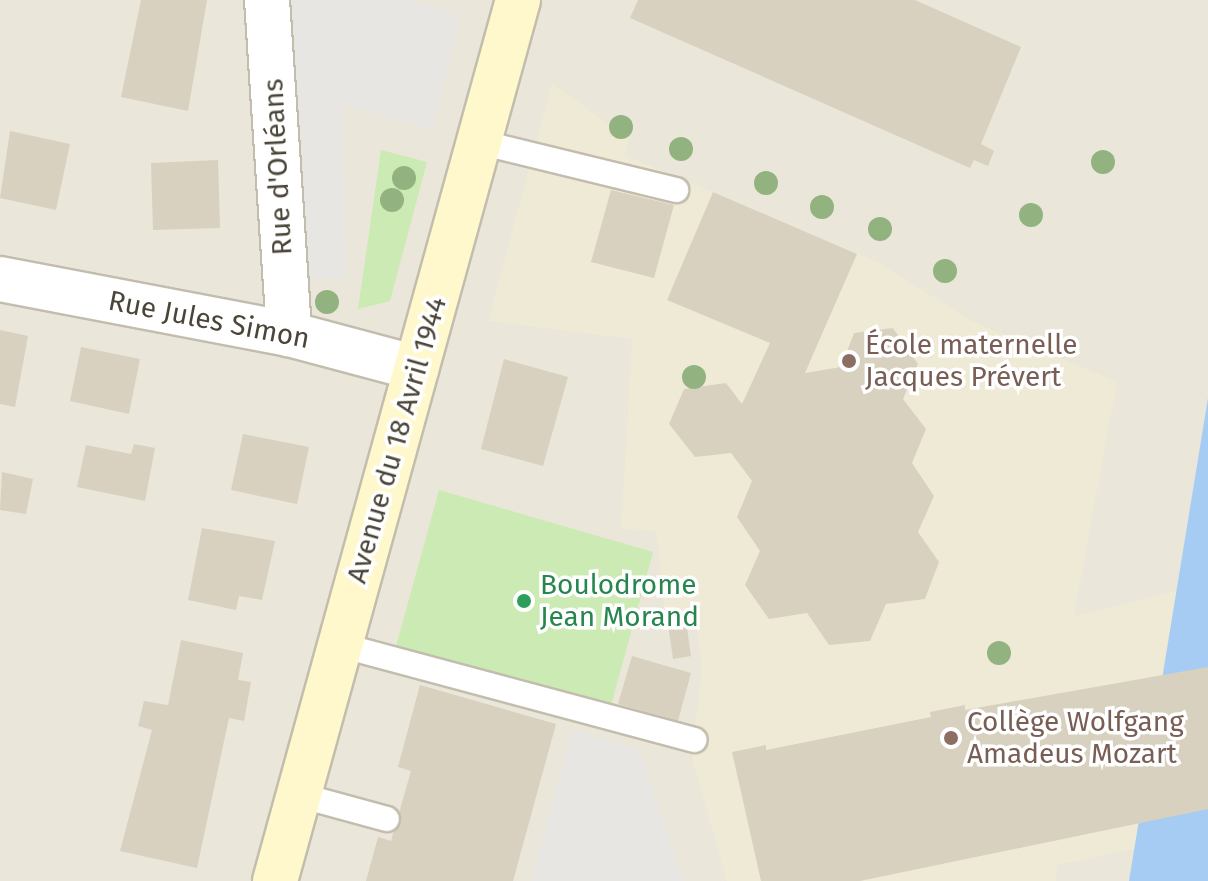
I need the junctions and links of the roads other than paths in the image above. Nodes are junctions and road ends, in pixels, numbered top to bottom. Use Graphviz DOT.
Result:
graph roads {
  1 [pos="267,0"];
  2 [pos="518,0"];
  3 [pos="479,142"];
  4 [pos="676,190"];
  5 [pos="0,279"];
  6 [pos="289,334"];
  7 [pos="417,368"];
  8 [pos="340,645"];
  9 [pos="695,740"];
  10 [pos="299,795"];
  11 [pos="387,819"];
  12 [pos="275,881"];
  1 -- 6 [label="street, Rue d'Orléans"];
  2 -- 3 [label="street, Avenue du 18 Avril 1944"];
  3 -- 4 [label="lane"];
  3 -- 7 [label="street, Avenue du 18 Avril 1944"];
  5 -- 6 [label="street, Rue Jules Simon"];
  6 -- 7 [label="street, Rue Jules Simon"];
  7 -- 8 [label="street, Avenue du 18 Avril 1944"];
  8 -- 9 [label="lane"];
  8 -- 10 [label="street, Avenue du 18 Avril 1944"];
  10 -- 11 [label="lane"];
  10 -- 12 [label="street, Avenue du 18 Avril 1944"];
}
